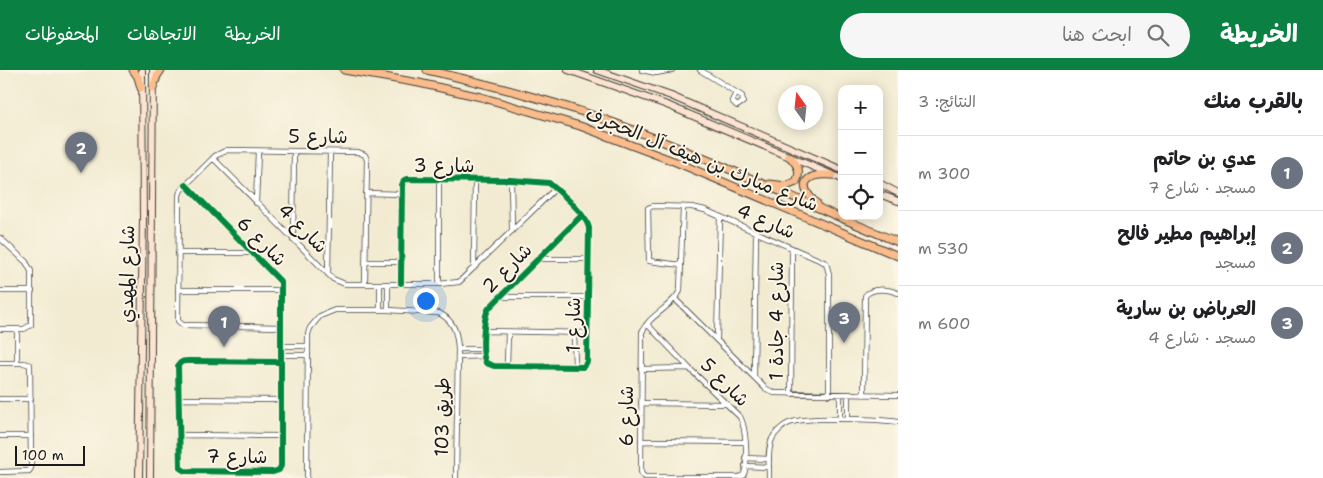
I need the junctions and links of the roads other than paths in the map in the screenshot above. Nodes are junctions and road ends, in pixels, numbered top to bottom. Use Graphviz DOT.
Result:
graph roads {
  1 [pos="133,70"];
  2 [pos="142,70"];
  3 [pos="153,70"];
  4 [pos="161,70"];
  5 [pos="344,70"];
  6 [pos="427,70"];
  7 [pos="568,70"];
  8 [pos="597,70"];
  9 [pos="642,70"];
  10 [pos="672,70"];
  11 [pos="700,70"];
  12 [pos="142,88"];
  13 [pos="153,88"];
  14 [pos="736,93"];
  15 [pos="697,108"];
  16 [pos="573,109"];
  17 [pos="531,111"];
  18 [pos="709,113"];
  19 [pos="692,116"];
  20 [pos="705,121"];
  21 [pos="657,140"];
  22 [pos="647,150"];
  23 [pos="258,151"];
  24 [pos="294,152"];
  25 [pos="330,152"];
  26 [pos="789,156"];
  27 [pos="213,158"];
  28 [pos="838,168"];
  29 [pos="832,175"];
  30 [pos="838,177"];
  31 [pos="439,180"];
  32 [pos="475,180"];
  33 [pos="511,180"];
  34 [pos="759,182"];
  35 [pos="186,185"];
  36 [pos="883,185"];
  37 [pos="556,188"];
  38 [pos="898,192"];
  39 [pos="366,193"];
  40 [pos="402,194"];
  41 [pos="883,196"];
  42 [pos="898,202"];
  43 [pos="256,203"];
  44 [pos="683,207"];
  45 [pos="821,208"];
  46 [pos="582,215"];
  47 [pos="720,217"];
  48 [pos="512,231"];
  49 [pos="756,232"];
  50 [pos="0,238"];
  51 [pos="293,240"];
  52 [pos="898,241"];
  53 [pos="792,248"];
  54 [pos="178,253"];
  55 [pos="253,253"];
  56 [pos="898,256"];
  57 [pos="537,258"];
  58 [pos="588,259"];
  59 [pos="366,262"];
  60 [pos="401,262"];
  61 [pos="681,265"];
  62 [pos="474,269"];
  63 [pos="328,274"];
  64 [pos="365,283"];
  65 [pos="400,283"];
  66 [pos="380,284"];
  67 [pos="388,284"];
  68 [pos="439,284"];
  69 [pos="178,290"];
  70 [pos="282,290"];
  71 [pos="0,291"];
  72 [pos="32,291"];
  73 [pos="898,293"];
  74 [pos="499,297"];
  75 [pos="588,297"];
  76 [pos="675,299"];
  77 [pos="142,310"];
  78 [pos="380,310"];
  79 [pos="388,310"];
  80 [pos="151,320"];
  81 [pos="647,324"];
  82 [pos="282,327"];
  83 [pos="0,329"];
  84 [pos="17,329"];
  85 [pos="484,332"];
  86 [pos="508,332"];
  87 [pos="574,333"];
  88 [pos="588,333"];
  89 [pos="717,340"];
  90 [pos="141,341"];
  91 [pos="282,346"];
  92 [pos="308,346"];
  93 [pos="458,349"];
  94 [pos="483,349"];
  95 [pos="151,350"];
  96 [pos="281,354"];
  97 [pos="308,355"];
  98 [pos="483,356"];
  99 [pos="458,357"];
  100 [pos="281,362"];
  101 [pos="0,363"];
  102 [pos="17,363"];
  103 [pos="508,366"];
  104 [pos="575,367"];
  105 [pos="689,368"];
  106 [pos="641,369"];
  107 [pos="754,377"];
  108 [pos="791,394"];
  109 [pos="829,395"];
  110 [pos="840,395"];
  111 [pos="848,395"];
  112 [pos="864,395"];
  113 [pos="898,395"];
  114 [pos="0,399"];
  115 [pos="31,399"];
  116 [pos="178,399"];
  117 [pos="281,400"];
  118 [pos="641,403"];
  119 [pos="727,404"];
  120 [pos="840,419"];
  121 [pos="848,419"];
  122 [pos="898,422"];
  123 [pos="179,435"];
  124 [pos="0,436"];
  125 [pos="31,436"];
  126 [pos="281,436"];
  127 [pos="641,441"];
  128 [pos="745,442"];
  129 [pos="745,458"];
  130 [pos="769,459"];
  131 [pos="139,465"];
  132 [pos="150,466"];
  133 [pos="745,466"];
  134 [pos="769,467"];
  135 [pos="0,472"];
  136 [pos="743,476"];
  137 [pos="135,478"];
  138 [pos="139,478"];
  139 [pos="150,478"];
  140 [pos="156,478"];
  141 [pos="307,478"];
  142 [pos="456,478"];
  143 [pos="769,478"];
  1 -- 12 [label="main road"];
  2 -- 12 [label="main road, شارع المهدي"];
  3 -- 13 [label="main road, شارع المهدي"];
  4 -- 13 [label="main road"];
  5 -- 17 [label="main road, شارع مبارك بن هيف آل الحجرف"];
  6 -- 16 [label="main road, شارع مبارك بن هيف آل الحجرف"];
  7 -- 19 [label="main road"];
  8 -- 15 [label="main road"];
  9 -- 10 [label="street"];
  11 -- 14 [label="street"];
  12 -- 77 [label="main road, شارع المهدي"];
  13 -- 80 [label="main road, شارع المهدي"];
  15 -- 18 [label="main road"];
  15 -- 19 [label="main road"];
  16 -- 17 [label="main road"];
  16 -- 21 [label="main road, شارع مبارك بن هيف آل الحجرف"];
  17 -- 22 [label="main road, شارع مبارك بن هيف آل الحجرف"];
  18 -- 20 [label="main road"];
  18 -- 28 [label="main road"];
  19 -- 20 [label="main road"];
  20 -- 26 [label="main road"];
  21 -- 22 [label="main road"];
  21 -- 34 [label="main road, شارع مبارك بن هيف آل الحجرف"];
  22 -- 56 [label="main road, شارع مبارك بن هيف آل الحجرف"];
  23 -- 24 [label="street, شارع 5"];
  23 -- 27 [label="street, شارع 5"];
  23 -- 43 [label="street"];
  24 -- 25 [label="street, شارع 5"];
  24 -- 51 [label="street"];
  25 -- 39 [label="street, شارع 5"];
  25 -- 63 [label="street"];
  26 -- 29 [label="main road"];
  26 -- 34 [label="main road"];
  27 -- 35 [label="street, شارع 5"];
  27 -- 43 [label="street, شارع 4"];
  29 -- 30 [label="main road"];
  29 -- 45 [label="main road"];
  31 -- 32 [label="street, شارع 3"];
  31 -- 40 [label="street, شارع 3"];
  31 -- 68 [label="street"];
  32 -- 33 [label="street, شارع 3"];
  32 -- 62 [label="street"];
  33 -- 37 [label="street, شارع 3"];
  33 -- 48 [label="street"];
  34 -- 45 [label="main road, شارع مبارك بن هيف آل الحجرف"];
  35 -- 54 [label="street"];
  35 -- 55 [label="street, شارع 6"];
  36 -- 38 [label="main road"];
  37 -- 46 [label="street, شارع 1"];
  37 -- 48 [label="street"];
  39 -- 40 [label="street"];
  39 -- 59 [label="street, شارع 5"];
  40 -- 60 [label="street, شارع 3"];
  41 -- 42 [label="main road"];
  43 -- 51 [label="street, شارع 4"];
  44 -- 47 [label="street, شارع 4"];
  44 -- 61 [label="street"];
  44 -- 61 [label="street, شارع 4"];
  45 -- 52 [label="main road, شارع مبارك بن هيف آل الحجرف"];
  46 -- 57 [label="street, شارع 2"];
  46 -- 58 [label="street, شارع 1"];
  47 -- 49 [label="street, شارع 4"];
  47 -- 89 [label="street"];
  48 -- 62 [label="street"];
  49 -- 53 [label="street, شارع 4"];
  49 -- 107 [label="street"];
  50 -- 72 [label="street"];
  51 -- 63 [label="street, شارع 4"];
  53 -- 108 [label="street, شارع 4 جادة 1"];
  53 -- 109 [label="street, شارع 4"];
  54 -- 55 [label="street"];
  54 -- 69 [label="street"];
  55 -- 70 [label="street, شارع 6"];
  57 -- 58 [label="street"];
  57 -- 74 [label="street, شارع 2"];
  58 -- 75 [label="street, شارع 1"];
  59 -- 60 [label="street"];
  59 -- 64 [label="street, شارع 5"];
  60 -- 65 [label="street, شارع 3"];
  61 -- 76 [label="street"];
  62 -- 68 [label="street"];
  63 -- 64 [label="street, شارع 4"];
  64 -- 66 [label="street, شارع 4"];
  65 -- 67 [label="street"];
  65 -- 68 [label="street"];
  66 -- 67 [label="street, شارع 4"];
  66 -- 78 [label="street"];
  67 -- 79 [label="street"];
  69 -- 70 [label="street"];
  69 -- 82 [label="street"];
  70 -- 82 [label="street, شارع 6"];
  71 -- 72 [label="street"];
  72 -- 84 [label="street"];
  73 -- 112 [label="street"];
  74 -- 75 [label="street"];
  74 -- 85 [label="street, شارع 2"];
  75 -- 88 [label="street, شارع 1"];
  76 -- 81 [label="street"];
  76 -- 89 [label="street"];
  77 -- 80 [label="main road"];
  77 -- 90 [label="main road, شارع المهدي"];
  78 -- 79 [label="street, طريق 103"];
  78 -- 92 [label="street, طريق 103"];
  79 -- 93 [label="street, طريق 103"];
  80 -- 95 [label="main road, شارع المهدي"];
  81 -- 105 [label="street, شارع 5"];
  81 -- 106 [label="street, شارع 6"];
  82 -- 91 [label="street, شارع 6"];
  83 -- 84 [label="street"];
  84 -- 102 [label="street"];
  85 -- 86 [label="street"];
  85 -- 94 [label="street, شارع 2"];
  86 -- 87 [label="street"];
  86 -- 103 [label="street"];
  87 -- 88 [label="street"];
  87 -- 104 [label="street"];
  88 -- 104 [label="street, شارع 1"];
  89 -- 107 [label="street"];
  90 -- 95 [label="main road"];
  90 -- 131 [label="main road, شارع المهدي"];
  91 -- 92 [label="street"];
  91 -- 96 [label="street, شارع 6"];
  92 -- 97 [label="street, طريق 103"];
  93 -- 94 [label="street"];
  93 -- 99 [label="street, طريق 103"];
  94 -- 98 [label="street, شارع 2"];
  95 -- 132 [label="main road, شارع المهدي"];
  96 -- 97 [label="street"];
  96 -- 100 [label="street, شارع 6"];
  97 -- 141 [label="street, طريق 103"];
  98 -- 99 [label="street, طريق 103"];
  98 -- 103 [label="street, شارع 1"];
  99 -- 142 [label="street, طريق 103"];
  100 -- 116 [label="street, شارع 7"];
  100 -- 117 [label="street, شارع 7"];
  101 -- 102 [label="street"];
  102 -- 115 [label="street"];
  103 -- 104 [label="street, شارع 1"];
  105 -- 106 [label="street"];
  105 -- 119 [label="street, شارع 5"];
  106 -- 118 [label="street, شارع 6"];
  107 -- 108 [label="street"];
  108 -- 109 [label="street"];
  109 -- 110 [label="street"];
  110 -- 111 [label="street"];
  110 -- 120 [label="street"];
  111 -- 112 [label="street"];
  111 -- 121 [label="street"];
  112 -- 113 [label="street"];
  114 -- 115 [label="street"];
  115 -- 125 [label="street"];
  116 -- 117 [label="street"];
  116 -- 123 [label="street, شارع 7"];
  117 -- 126 [label="street, شارع 7"];
  118 -- 119 [label="street"];
  118 -- 127 [label="street, شارع 6"];
  119 -- 128 [label="street, شارع 5"];
  120 -- 121 [label="street"];
  120 -- 130 [label="street"];
  121 -- 122 [label="street"];
  123 -- 126 [label="street"];
  123 -- 126 [label="street, شارع 7"];
  124 -- 125 [label="street"];
  125 -- 135 [label="street"];
  127 -- 128 [label="street"];
  127 -- 136 [label="street, شارع 6"];
  128 -- 129 [label="street, شارع 5"];
  129 -- 130 [label="street"];
  129 -- 133 [label="street, شارع 5"];
  130 -- 134 [label="street"];
  131 -- 137 [label="main road"];
  131 -- 138 [label="main road, شارع المهدي"];
  132 -- 139 [label="main road, شارع المهدي"];
  132 -- 140 [label="main road"];
  133 -- 134 [label="street"];
  133 -- 136 [label="street, شارع 5"];
  134 -- 143 [label="street"];
}
